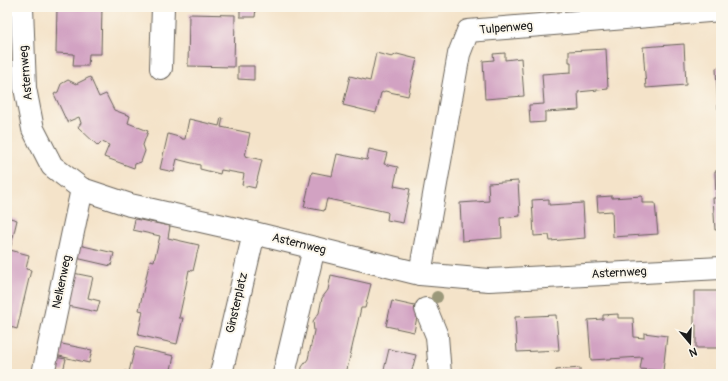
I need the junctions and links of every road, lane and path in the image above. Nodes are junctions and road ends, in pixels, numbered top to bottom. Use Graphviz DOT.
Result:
graph roads {
  1 [pos="163,7"];
  2 [pos="721,10"];
  3 [pos="17,12"];
  4 [pos="161,68"];
  5 [pos="82,189"];
  6 [pos="254,233"];
  7 [pos="314,248"];
  8 [pos="721,268"];
  9 [pos="420,274"];
  10 [pos="426,309"];
  11 [pos="43,374"];
  12 [pos="221,374"];
  13 [pos="284,374"];
  14 [pos="440,374"];
  1 -- 4 [label="street"];
  2 -- 9 [label="street, Tulpenweg"];
  3 -- 5 [label="street, Asternweg"];
  5 -- 6 [label="street, Asternweg"];
  5 -- 11 [label="street, Nelkenweg"];
  6 -- 7 [label="street, Asternweg"];
  6 -- 12 [label="street, Ginsterplatz"];
  7 -- 9 [label="street, Asternweg"];
  7 -- 13 [label="street"];
  8 -- 9 [label="street, Asternweg"];
  10 -- 14 [label="street"];
}
